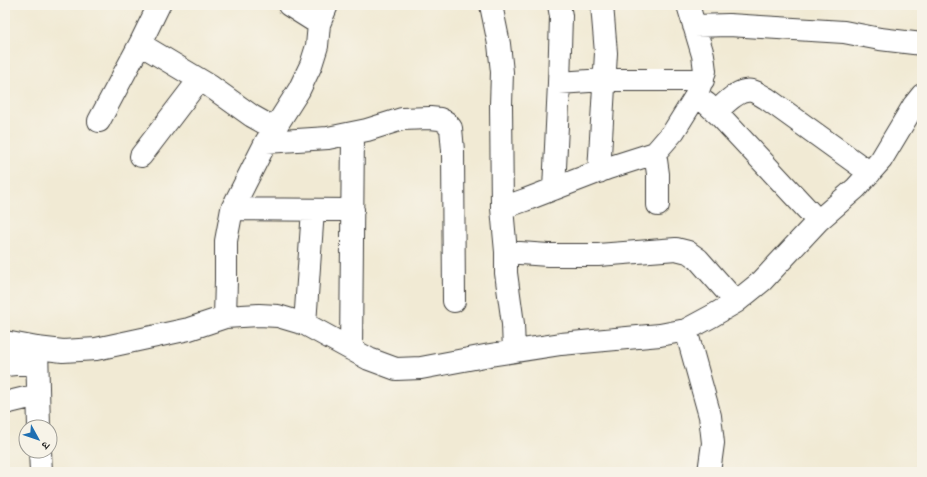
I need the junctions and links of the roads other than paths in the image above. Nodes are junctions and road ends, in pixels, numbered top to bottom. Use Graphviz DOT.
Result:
graph roads {
  1 [pos="159,5"];
  2 [pos="289,5"];
  3 [pos="491,5"];
  4 [pos="559,5"];
  5 [pos="602,5"];
  6 [pos="688,5"];
  7 [pos="323,14"];
  8 [pos="694,26"];
  9 [pos="140,44"];
  10 [pos="922,44"];
  11 [pos="199,80"];
  12 [pos="604,80"];
  13 [pos="559,83"];
  14 [pos="700,87"];
  15 [pos="922,95"];
  16 [pos="716,112"];
  17 [pos="99,121"];
  18 [pos="353,133"];
  19 [pos="270,136"];
  20 [pos="655,153"];
  21 [pos="141,156"];
  22 [pos="599,172"];
  23 [pos="870,173"];
  24 [pos="554,189"];
  25 [pos="658,205"];
  26 [pos="502,208"];
  27 [pos="232,209"];
  28 [pos="313,210"];
  29 [pos="353,210"];
  30 [pos="818,221"];
  31 [pos="506,252"];
  32 [pos="454,301"];
  33 [pos="736,302"];
  34 [pos="225,317"];
  35 [pos="305,324"];
  36 [pos="686,330"];
  37 [pos="5,342"];
  38 [pos="352,349"];
  39 [pos="514,351"];
  40 [pos="37,355"];
  41 [pos="5,365"];
  42 [pos="38,395"];
  43 [pos="5,403"];
  44 [pos="39,419"];
  45 [pos="40,459"];
  46 [pos="41,472"];
  47 [pos="709,472"];
  1 -- 9 [label="street"];
  2 -- 7 [label="street"];
  3 -- 26 [label="street"];
  4 -- 13 [label="street"];
  5 -- 12 [label="street"];
  6 -- 8 [label="street"];
  7 -- 19 [label="street"];
  8 -- 10 [label="street"];
  8 -- 14 [label="street"];
  9 -- 11 [label="street"];
  9 -- 17 [label="street"];
  11 -- 19 [label="street"];
  11 -- 21 [label="street"];
  12 -- 13 [label="street"];
  12 -- 14 [label="street"];
  12 -- 22 [label="street"];
  13 -- 24 [label="street"];
  14 -- 16 [label="street"];
  14 -- 20 [label="street"];
  15 -- 23 [label="street"];
  16 -- 23 [label="street"];
  16 -- 30 [label="street"];
  18 -- 19 [label="street"];
  18 -- 29 [label="street"];
  18 -- 32 [label="street"];
  19 -- 27 [label="street"];
  20 -- 22 [label="street"];
  20 -- 25 [label="street"];
  22 -- 24 [label="street"];
  23 -- 30 [label="street"];
  24 -- 26 [label="street"];
  26 -- 31 [label="street"];
  27 -- 28 [label="street"];
  27 -- 34 [label="street"];
  28 -- 29 [label="street"];
  28 -- 35 [label="street"];
  29 -- 38 [label="street"];
  30 -- 33 [label="street"];
  31 -- 33 [label="street"];
  31 -- 39 [label="street"];
  33 -- 36 [label="street"];
  34 -- 35 [label="street"];
  34 -- 40 [label="street"];
  35 -- 38 [label="street"];
  36 -- 39 [label="street"];
  36 -- 47 [label="street"];
  37 -- 40 [label="street"];
  38 -- 39 [label="street"];
  40 -- 41 [label="street"];
  40 -- 42 [label="street"];
  42 -- 43 [label="street"];
  42 -- 44 [label="street"];
  45 -- 46 [label="street"];
}
